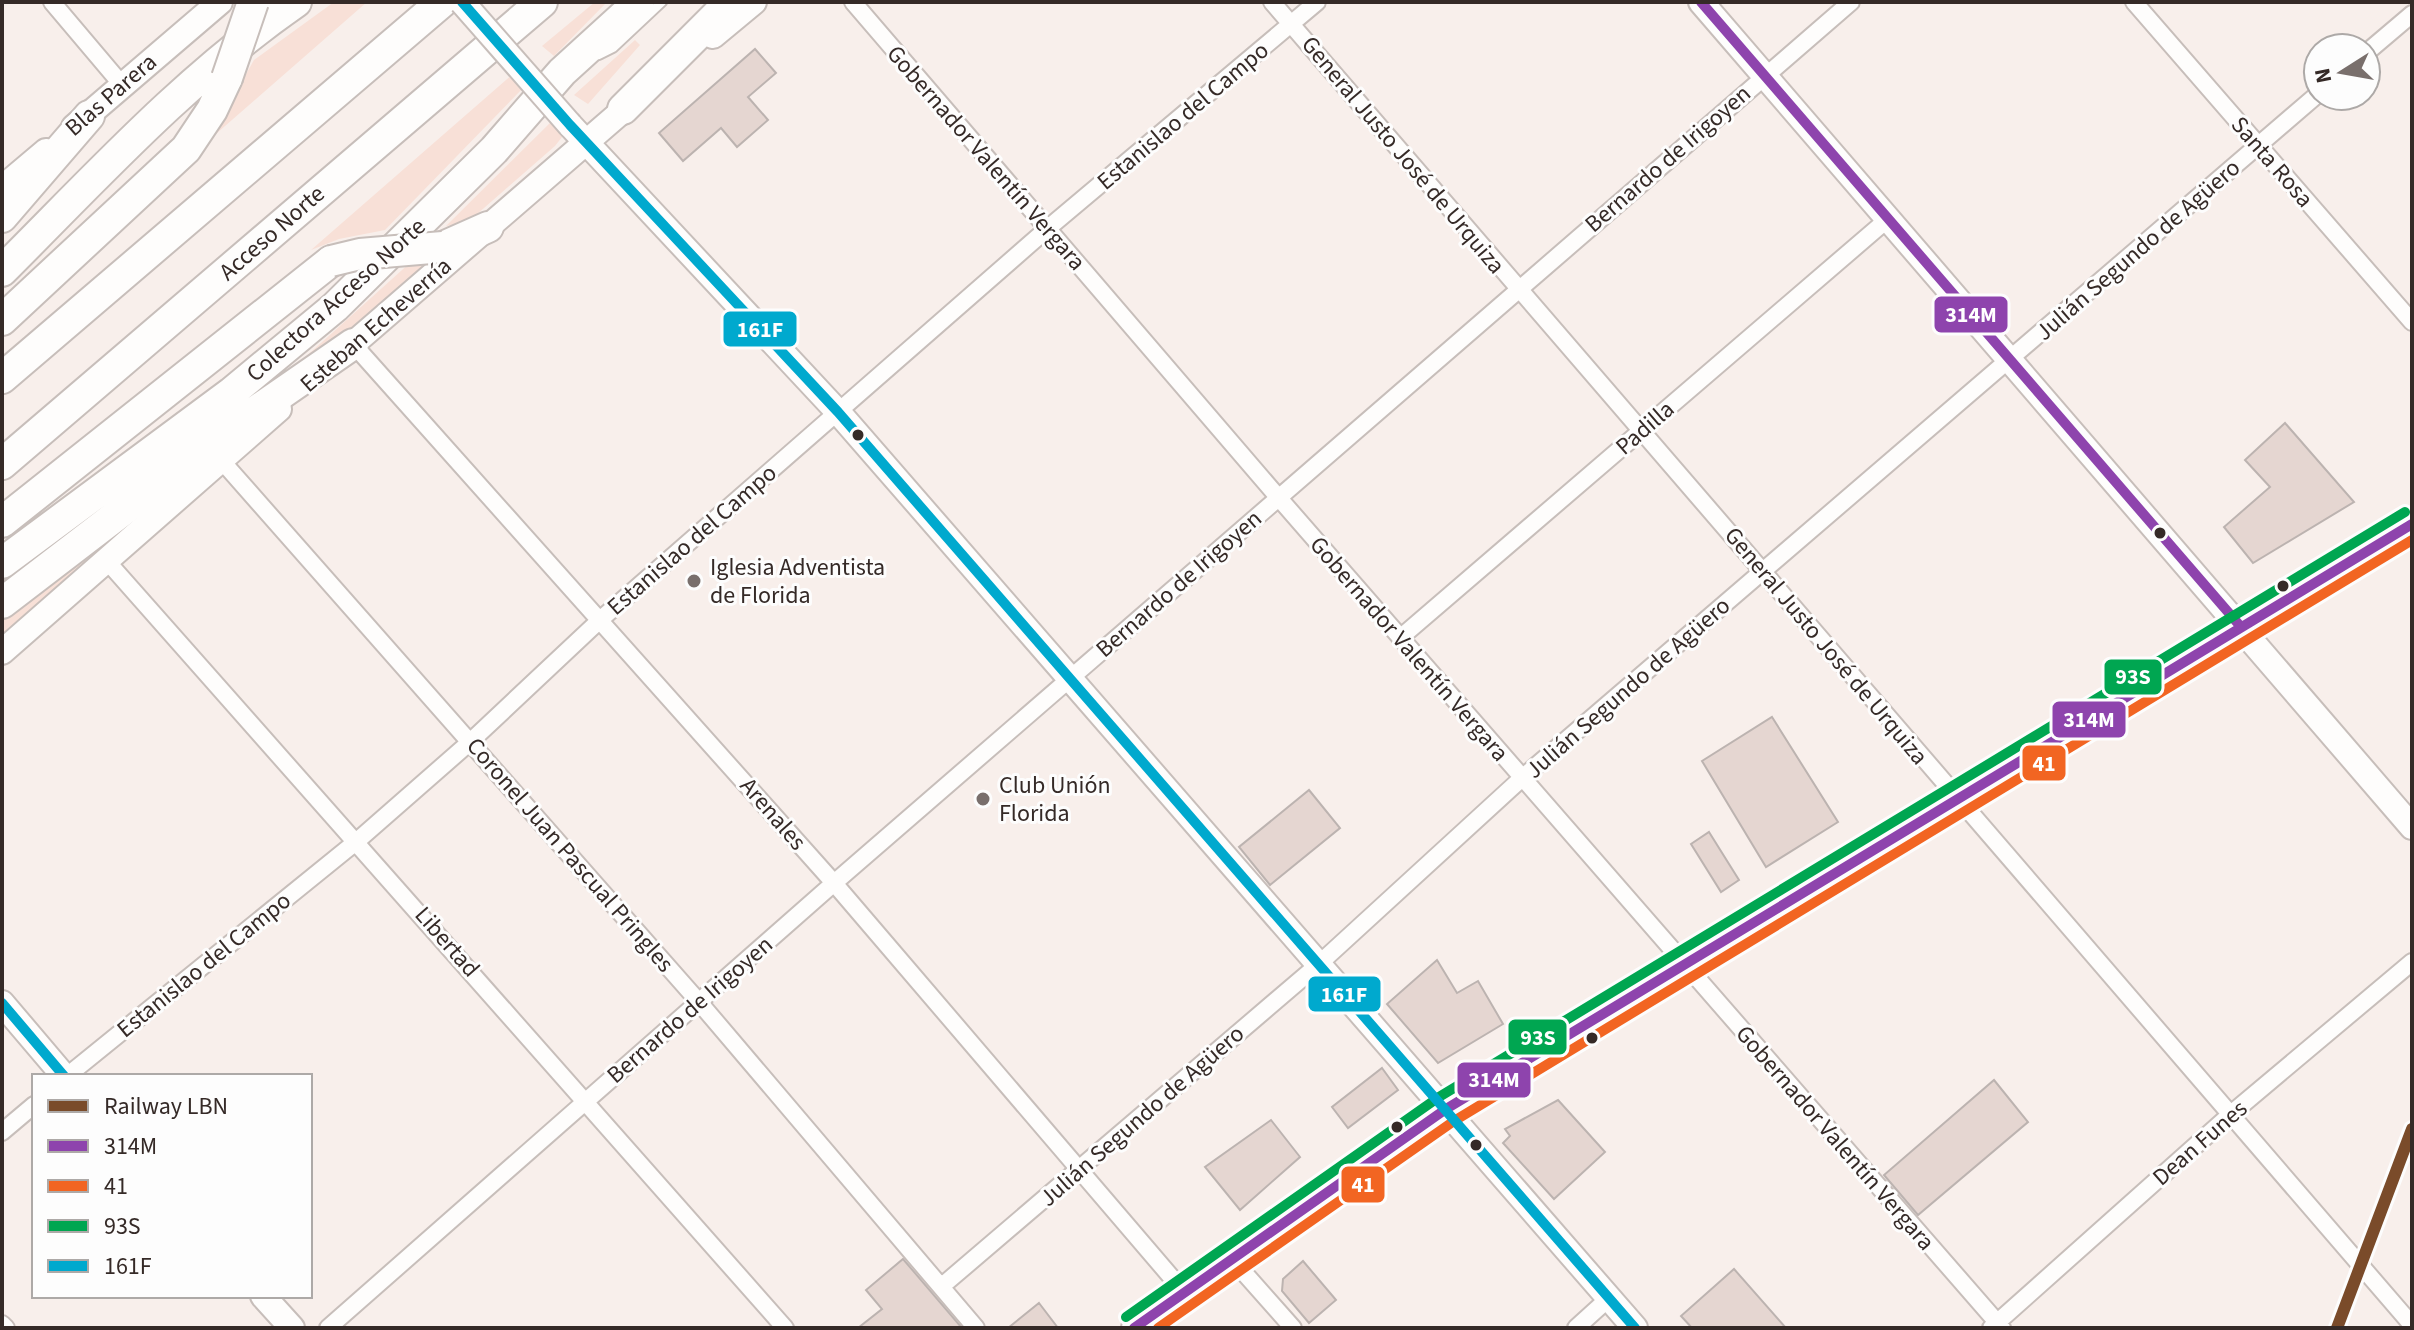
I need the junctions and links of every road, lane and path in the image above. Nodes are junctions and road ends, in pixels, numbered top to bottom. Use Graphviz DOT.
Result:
graph roads {
  1 [pos="52,2"];
  2 [pos="220,2"];
  3 [pos="253,2"];
  4 [pos="296,2"];
  5 [pos="442,2"];
  6 [pos="462,2"];
  7 [pos="542,2"];
  8 [pos="639,2"];
  9 [pos="662,2"];
  10 [pos="730,2"];
  11 [pos="754,2"];
  12 [pos="853,2"];
  13 [pos="1272,2"];
  14 [pos="1317,2"];
  15 [pos="1701,2"];
  16 [pos="1851,2"];
  17 [pos="2134,2"];
  18 [pos="2412,14"];
  19 [pos="1291,25"];
  20 [pos="2382,39"];
  21 [pos="562,72"];
  22 [pos="1765,76"];
  23 [pos="123,86"];
  24 [pos="2302,108"];
  25 [pos="623,109"];
  26 [pos="89,116"];
  27 [pos="578,133"];
  28 [pos="2258,146"];
  29 [pos="2,188"];
  30 [pos="2,217"];
  31 [pos="1889,218"];
  32 [pos="488,227"];
  33 [pos="1047,229"];
  34 [pos="2,271"];
  35 [pos="1517,289"];
  36 [pos="2,320"];
  37 [pos="2412,322"];
  38 [pos="353,344"];
  39 [pos="2011,359"];
  40 [pos="2,378"];
  41 [pos="838,412"];
  42 [pos="1641,430"];
  43 [pos="221,460"];
  44 [pos="2,464"];
  45 [pos="1278,497"];
  46 [pos="2,522"];
  47 [pos="2412,524"];
  48 [pos="106,560"];
  49 [pos="2,563"];
  50 [pos="1763,571"];
  51 [pos="2,603"];
  52 [pos="601,619"];
  53 [pos="2241,627"];
  54 [pos="1400,638"];
  55 [pos="2,652"];
  56 [pos="1071,679"];
  57 [pos="470,742"];
  58 [pos="1522,778"];
  59 [pos="1959,801"];
  60 [pos="2412,827"];
  61 [pos="357,841"];
  62 [pos="834,883"];
  63 [pos="2412,962"];
  64 [pos="1320,963"];
  65 [pos="1684,967"];
  66 [pos="699,1002"];
  67 [pos="2,1003"];
  68 [pos="64,1074"];
  69 [pos="68,1074"];
  70 [pos="586,1101"];
  71 [pos="32,1107"];
  72 [pos="1446,1109"];
  73 [pos="2231,1114"];
  74 [pos="2,1132"];
  75 [pos="1080,1170"];
  76 [pos="1231,1258"];
  77 [pos="942,1286"];
  78 [pos="1184,1292"];
  79 [pos="265,1298"];
  80 [pos="1608,1299"];
  81 [pos="2412,1325"];
  82 [pos="1996,1326"];
  83 [pos="292,1328"];
  84 [pos="328,1328"];
  85 [pos="785,1328"];
  86 [pos="976,1328"];
  87 [pos="1134,1328"];
  88 [pos="1293,1328"];
  89 [pos="1576,1328"];
  90 [pos="1635,1328"];
  1 -- 23 [label="street"];
  2 -- 23 [label="street, Blas Parera"];
  3 -- 36 [label="highway, bridge"];
  4 -- 34 [label="highway"];
  5 -- 40 [label="highway"];
  6 -- 27 [label="street, bridge"];
  7 -- 44 [label="highway, Acceso Norte"];
  8 -- 21 [label="highway, Colectora Acceso Norte"];
  9 -- 21 [label="lane"];
  10 -- 25 [label="highway"];
  11 -- 25 [label="street, Esteban Echeverría"];
  12 -- 33 [label="street, Gobernador Valentín Vergara"];
  13 -- 19 [label="street, General Justo José de Urquiza"];
  14 -- 19 [label="street, Estanislao del Campo"];
  15 -- 22 [label="street"];
  16 -- 22 [label="street, Bernardo de Irigoyen"];
  17 -- 28 [label="street, Santa Rosa"];
  18 -- 20 [label="street"];
  19 -- 33 [label="street, Estanislao del Campo"];
  19 -- 35 [label="street, General Justo José de Urquiza"];
  21 -- 49 [label="highway, Colectora Acceso Norte"];
  22 -- 31 [label="street"];
  22 -- 35 [label="street, Bernardo de Irigoyen"];
  23 -- 26 [label="street, Blas Parera"];
  24 -- 28 [label="street, Julián Segundo de Agüero"];
  25 -- 27 [label="street, Esteban Echeverría"];
  26 -- 29 [label="street, Blas Parera"];
  26 -- 30 [label="highway"];
  27 -- 32 [label="street, Esteban Echeverría"];
  27 -- 41 [label="street"];
  28 -- 37 [label="street, Santa Rosa"];
  28 -- 39 [label="street, Julián Segundo de Agüero"];
  31 -- 39 [label="street"];
  31 -- 42 [label="street, Padilla"];
  32 -- 38 [label="street, Esteban Echeverría"];
  32 -- 46 [label="highway, bridge"];
  33 -- 41 [label="street, Estanislao del Campo"];
  33 -- 45 [label="street, Gobernador Valentín Vergara"];
  35 -- 42 [label="street, General Justo José de Urquiza"];
  35 -- 45 [label="street, Bernardo de Irigoyen"];
  38 -- 43 [label="street, Esteban Echeverría"];
  38 -- 51 [label="highway"];
  38 -- 52 [label="street, Arenales"];
  39 -- 50 [label="street, Julián Segundo de Agüero"];
  39 -- 53 [label="street"];
  41 -- 52 [label="street, Estanislao del Campo"];
  41 -- 56 [label="street"];
  42 -- 50 [label="street, General Justo José de Urquiza"];
  42 -- 54 [label="street, Padilla"];
  43 -- 48 [label="street, Esteban Echeverría"];
  43 -- 57 [label="street, Coronel Juan Pascual Pringles"];
  45 -- 54 [label="street, Gobernador Valentín Vergara"];
  45 -- 56 [label="street, Bernardo de Irigoyen"];
  47 -- 53 [label="street"];
  48 -- 55 [label="street, Esteban Echeverría"];
  48 -- 61 [label="street, Libertad"];
  50 -- 58 [label="street, Julián Segundo de Agüero"];
  50 -- 59 [label="street, General Justo José de Urquiza"];
  52 -- 57 [label="street, Estanislao del Campo"];
  52 -- 62 [label="street, Arenales"];
  53 -- 59 [label="street"];
  53 -- 60 [label="street"];
  54 -- 58 [label="street, Gobernador Valentín Vergara"];
  56 -- 62 [label="street, Bernardo de Irigoyen"];
  56 -- 64 [label="street"];
  57 -- 61 [label="street, Estanislao del Campo"];
  57 -- 66 [label="street, Coronel Juan Pascual Pringles"];
  58 -- 64 [label="street, Julián Segundo de Agüero"];
  58 -- 65 [label="street, Gobernador Valentín Vergara"];
  59 -- 65 [label="street"];
  59 -- 73 [label="street, General Justo José de Urquiza"];
  61 -- 69 [label="street, Estanislao del Campo"];
  61 -- 70 [label="street, Libertad"];
  62 -- 66 [label="street, Bernardo de Irigoyen"];
  62 -- 75 [label="street, Arenales"];
  63 -- 73 [label="street, Dean Funes"];
  64 -- 72 [label="street"];
  64 -- 75 [label="street, Julián Segundo de Agüero"];
  65 -- 72 [label="street"];
  65 -- 82 [label="street, Gobernador Valentín Vergara"];
  66 -- 70 [label="street, Bernardo de Irigoyen"];
  66 -- 77 [label="street, Coronel Juan Pascual Pringles"];
  67 -- 68 [label="street"];
  70 -- 84 [label="street, Bernardo de Irigoyen"];
  70 -- 85 [label="street, Libertad"];
  71 -- 74 [label="street"];
  72 -- 76 [label="street"];
  72 -- 80 [label="street"];
  73 -- 81 [label="street, General Justo José de Urquiza"];
  73 -- 82 [label="street, Dean Funes"];
  75 -- 77 [label="street, Julián Segundo de Agüero"];
  75 -- 78 [label="street, Arenales"];
  76 -- 78 [label="street"];
  76 -- 88 [label="street"];
  77 -- 86 [label="street, Coronel Juan Pascual Pringles"];
  78 -- 87 [label="street"];
  79 -- 83 [label="street"];
  80 -- 89 [label="street"];
  80 -- 90 [label="street"];
}
